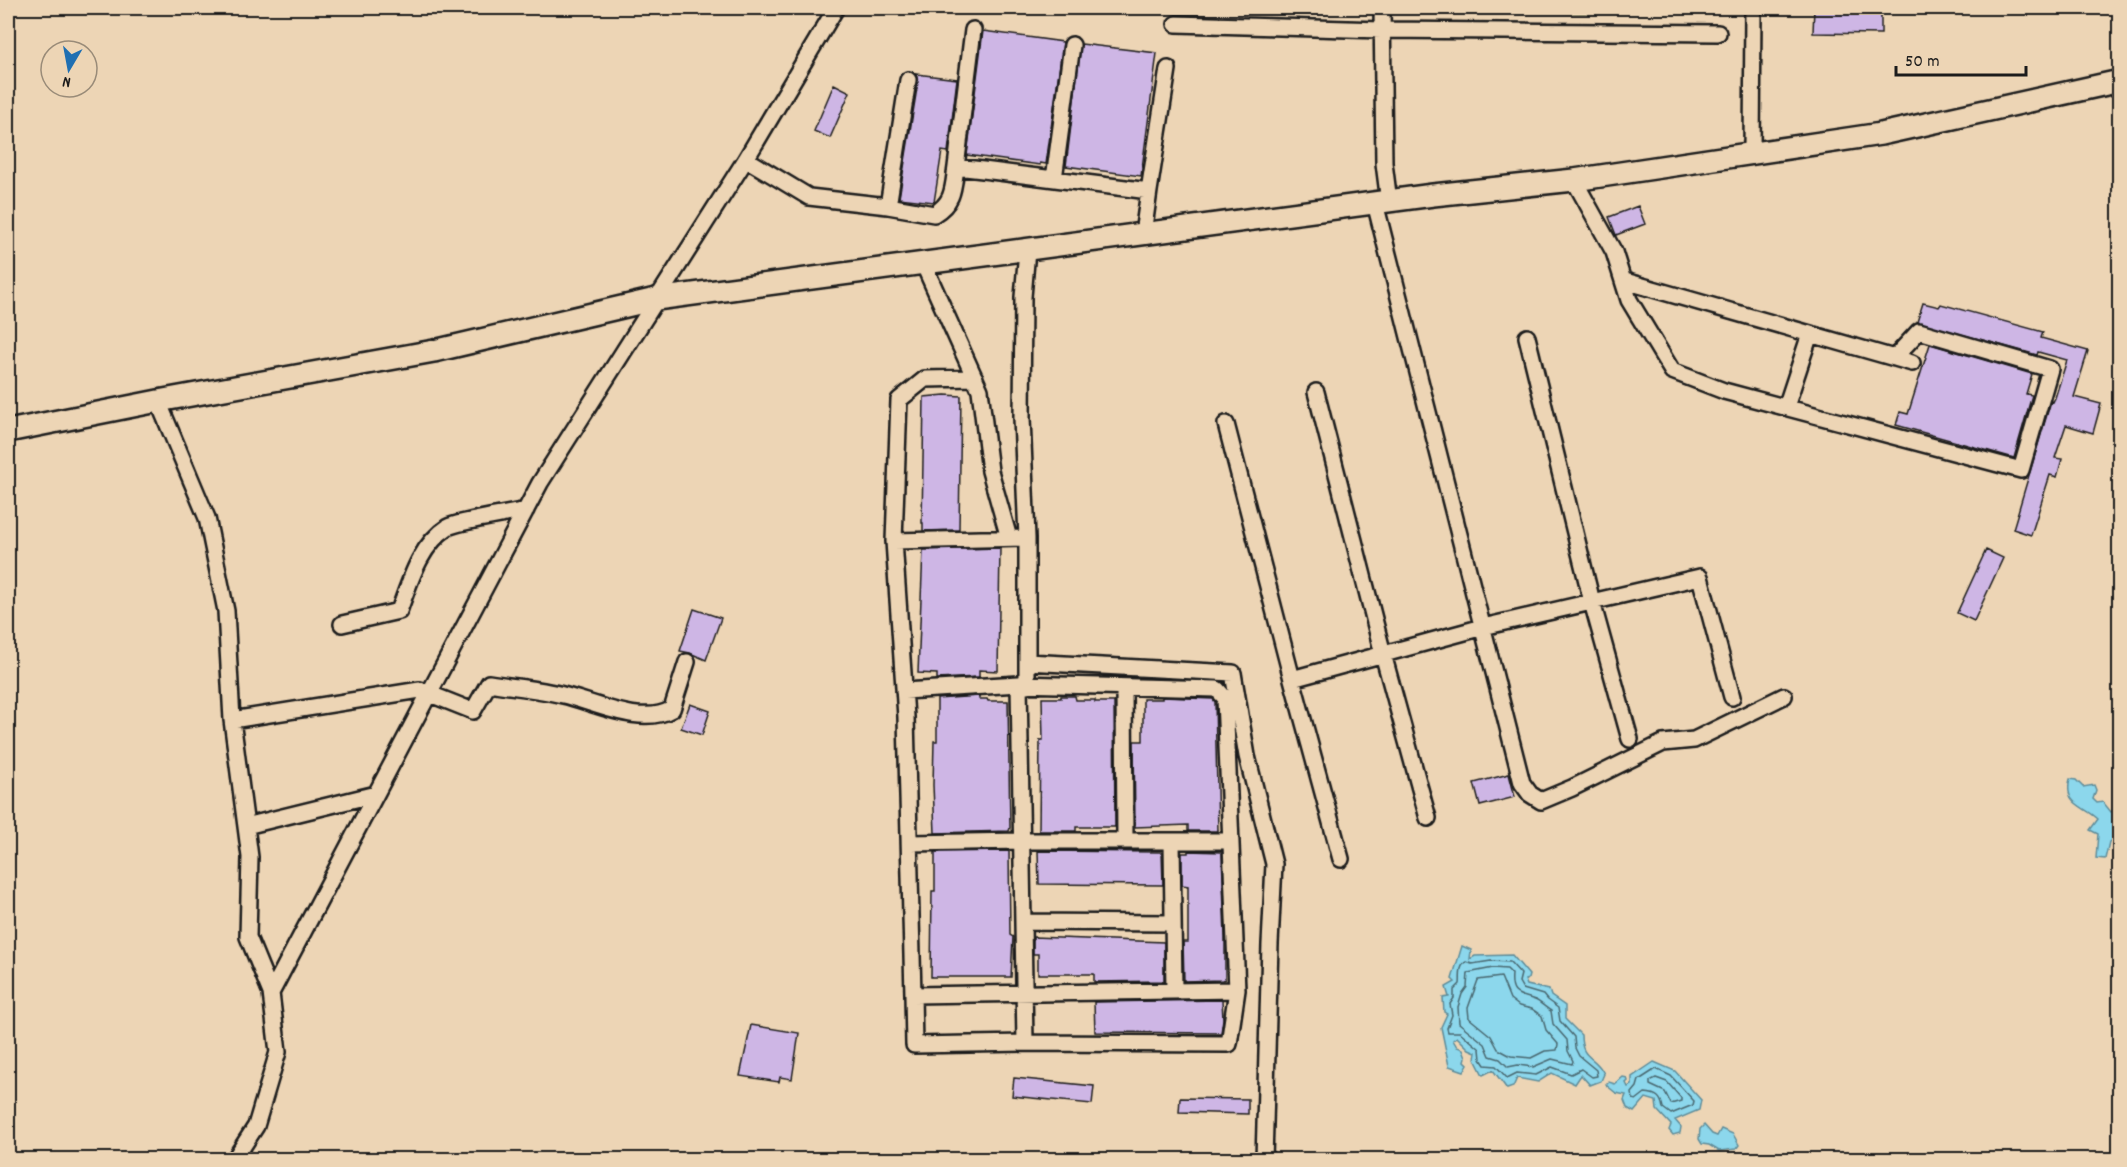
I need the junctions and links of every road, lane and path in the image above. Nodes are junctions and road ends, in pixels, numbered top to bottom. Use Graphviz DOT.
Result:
graph roads {
  1 [pos="836,8"];
  2 [pos="1382,8"];
  3 [pos="1753,8"];
  4 [pos="1176,24"];
  5 [pos="973,30"];
  6 [pos="1381,30"];
  7 [pos="1718,33"];
  8 [pos="1072,45"];
  9 [pos="1168,69"];
  10 [pos="908,80"];
  11 [pos="2120,81"];
  12 [pos="1752,153"];
  13 [pos="746,159"];
  14 [pos="956,167"];
  15 [pos="1054,179"];
  16 [pos="1574,180"];
  17 [pos="1149,191"];
  18 [pos="1382,203"];
  19 [pos="888,206"];
  20 [pos="1143,234"];
  21 [pos="1027,250"];
  22 [pos="923,263"];
  23 [pos="1625,281"];
  24 [pos="656,299"];
  25 [pos="1810,334"];
  26 [pos="1527,337"];
  27 [pos="1894,358"];
  28 [pos="1912,363"];
  29 [pos="975,378"];
  30 [pos="1316,392"];
  31 [pos="158,401"];
  32 [pos="1786,407"];
  33 [pos="1226,424"];
  34 [pos="8,431"];
  35 [pos="526,510"];
  36 [pos="1009,538"];
  37 [pos="1028,538"];
  38 [pos="894,541"];
  39 [pos="1592,602"];
  40 [pos="342,624"];
  41 [pos="1483,627"];
  42 [pos="1383,654"];
  43 [pos="687,662"];
  44 [pos="1027,662"];
  45 [pos="1292,679"];
  46 [pos="1023,685"];
  47 [pos="1124,687"];
  48 [pos="904,691"];
  49 [pos="429,694"];
  50 [pos="1784,696"];
  51 [pos="1732,697"];
  52 [pos="232,720"];
  53 [pos="1630,739"];
  54 [pos="376,794"];
  55 [pos="1428,818"];
  56 [pos="246,826"];
  57 [pos="1022,841"];
  58 [pos="1125,841"];
  59 [pos="1172,841"];
  60 [pos="1231,841"];
  61 [pos="910,843"];
  62 [pos="1341,859"];
  63 [pos="1023,922"];
  64 [pos="1173,923"];
  65 [pos="1237,990"];
  66 [pos="1174,991"];
  67 [pos="272,993"];
  68 [pos="1024,993"];
  69 [pos="913,994"];
  70 [pos="1025,1043"];
  71 [pos="234,1160"];
  72 [pos="1264,1160"];
  1 -- 13 [label="street"];
  2 -- 6 [label="street"];
  3 -- 12 [label="street"];
  4 -- 6 [label="street"];
  5 -- 14 [label="street"];
  6 -- 7 [label="street"];
  6 -- 18 [label="street"];
  8 -- 15 [label="street"];
  9 -- 17 [label="street"];
  10 -- 19 [label="street"];
  11 -- 12 [label="main road"];
  12 -- 16 [label="main road"];
  13 -- 19 [label="street"];
  13 -- 24 [label="street"];
  14 -- 15 [label="street"];
  14 -- 19 [label="street"];
  15 -- 17 [label="street"];
  16 -- 18 [label="main road"];
  16 -- 23 [label="street"];
  17 -- 20 [label="street"];
  18 -- 20 [label="main road"];
  18 -- 41 [label="street"];
  20 -- 21 [label="main road"];
  21 -- 22 [label="main road"];
  21 -- 37 [label="street"];
  22 -- 24 [label="main road"];
  22 -- 29 [label="street"];
  23 -- 25 [label="street"];
  23 -- 32 [label="street"];
  24 -- 31 [label="main road"];
  24 -- 35 [label="street"];
  25 -- 27 [label="street"];
  25 -- 32 [label="street"];
  26 -- 39 [label="street"];
  27 -- 28 [label="street"];
  27 -- 32 [label="street"];
  29 -- 36 [label="street"];
  29 -- 38 [label="street"];
  30 -- 42 [label="street"];
  31 -- 34 [label="main road"];
  31 -- 52 [label="street"];
  33 -- 45 [label="street"];
  35 -- 40 [label="street"];
  35 -- 49 [label="street"];
  36 -- 37 [label="street"];
  36 -- 38 [label="street"];
  37 -- 44 [label="street"];
  38 -- 48 [label="street"];
  39 -- 41 [label="street"];
  39 -- 51 [label="street"];
  39 -- 53 [label="street"];
  41 -- 42 [label="street"];
  41 -- 50 [label="street"];
  42 -- 45 [label="street"];
  42 -- 55 [label="street"];
  43 -- 49 [label="street"];
  44 -- 46 [label="street"];
  44 -- 72 [label="street"];
  45 -- 62 [label="street"];
  46 -- 47 [label="street"];
  46 -- 48 [label="street"];
  46 -- 57 [label="street"];
  47 -- 58 [label="street"];
  47 -- 60 [label="street"];
  48 -- 61 [label="street"];
  49 -- 52 [label="street"];
  49 -- 54 [label="street"];
  52 -- 56 [label="street"];
  54 -- 56 [label="street"];
  54 -- 67 [label="street"];
  56 -- 67 [label="street"];
  57 -- 58 [label="street"];
  57 -- 61 [label="street"];
  57 -- 63 [label="street"];
  58 -- 59 [label="street"];
  59 -- 60 [label="street"];
  59 -- 64 [label="street"];
  60 -- 65 [label="street"];
  61 -- 69 [label="street"];
  63 -- 64 [label="street"];
  63 -- 68 [label="street"];
  64 -- 66 [label="street"];
  65 -- 66 [label="street"];
  65 -- 70 [label="street"];
  66 -- 68 [label="street"];
  67 -- 71 [label="street"];
  68 -- 69 [label="street"];
  68 -- 70 [label="street"];
  69 -- 70 [label="street"];
}
